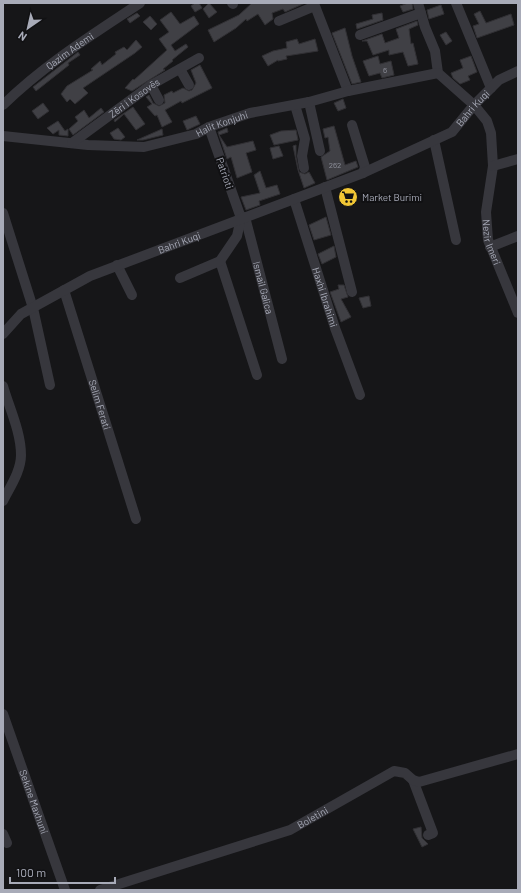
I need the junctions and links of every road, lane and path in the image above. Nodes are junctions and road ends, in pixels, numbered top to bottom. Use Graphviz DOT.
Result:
graph roads {
  1 [pos="140,3"];
  2 [pos="456,3"];
  3 [pos="419,8"];
  4 [pos="279,21"];
  5 [pos="360,34"];
  6 [pos="199,58"];
  7 [pos="180,69"];
  8 [pos="518,71"];
  9 [pos="438,73"];
  10 [pos="153,84"];
  11 [pos="189,85"];
  12 [pos="491,88"];
  13 [pos="348,91"];
  14 [pos="160,99"];
  15 [pos="309,102"];
  16 [pos="3,105"];
  17 [pos="295,105"];
  18 [pos="474,105"];
  19 [pos="352,125"];
  20 [pos="209,127"];
  21 [pos="3,136"];
  22 [pos="434,140"];
  23 [pos="72,143"];
  24 [pos="320,151"];
  25 [pos="518,160"];
  26 [pos="493,166"];
  27 [pos="304,168"];
  28 [pos="363,173"];
  29 [pos="325,187"];
  30 [pos="294,199"];
  31 [pos="3,213"];
  32 [pos="243,218"];
  33 [pos="518,236"];
  34 [pos="456,240"];
  35 [pos="490,247"];
  36 [pos="220,262"];
  37 [pos="117,265"];
  38 [pos="180,278"];
  39 [pos="64,290"];
  40 [pos="352,292"];
  41 [pos="132,295"];
  42 [pos="516,300"];
  43 [pos="33,308"];
  44 [pos="518,313"];
  45 [pos="3,334"];
  46 [pos="282,359"];
  47 [pos="257,375"];
  48 [pos="50,385"];
  49 [pos="3,386"];
  50 [pos="360,395"];
  51 [pos="3,501"];
  52 [pos="136,519"];
  53 [pos="3,714"];
  54 [pos="518,754"];
  55 [pos="413,780"];
  56 [pos="428,835"];
  57 [pos="65,890"];
  58 [pos="100,890"];
  1 -- 16 [label="street, Qazim Ademi"];
  2 -- 12 [label="street, Bahri Kuqi"];
  3 -- 5 [label="street"];
  3 -- 9 [label="street"];
  4 -- 13 [label="street"];
  6 -- 7 [label="street, Zëri i Kosovës"];
  7 -- 10 [label="street, Zëri i Kosovës"];
  7 -- 11 [label="street"];
  8 -- 12 [label="street, Bahri Kuqi"];
  9 -- 13 [label="street, Halit Konjuhi"];
  9 -- 18 [label="street, Nezir Imeri"];
  10 -- 14 [label="street"];
  10 -- 23 [label="street, Zëri i Kosovës"];
  12 -- 18 [label="street, Bahri Kuqi"];
  13 -- 15 [label="street, Halit Konjuhi"];
  15 -- 17 [label="street, Halit Konjuhi"];
  15 -- 24 [label="street"];
  17 -- 20 [label="street, Halit Konjuhi"];
  17 -- 27 [label="street"];
  18 -- 22 [label="street, Bahri Kuqi"];
  18 -- 26 [label="street, Nezir Imeri"];
  19 -- 28 [label="street"];
  20 -- 23 [label="street, Halit Konjuhi"];
  20 -- 32 [label="street, Patrioti"];
  21 -- 23 [label="street, Halit Konjuhi"];
  22 -- 28 [label="street, Bahri Kuqi"];
  22 -- 34 [label="street"];
  25 -- 26 [label="street"];
  26 -- 35 [label="street, Nezir Imeri"];
  28 -- 29 [label="street, Bahri Kuqi"];
  29 -- 30 [label="street, Bahri Kuqi"];
  29 -- 40 [label="street"];
  30 -- 32 [label="street, Bahri Kuqi"];
  30 -- 50 [label="street, Haxhi Ibrahimi"];
  31 -- 43 [label="street"];
  32 -- 36 [label="street"];
  32 -- 37 [label="street, Bahri Kuqi"];
  32 -- 46 [label="street, Ismail Galica"];
  33 -- 35 [label="street"];
  35 -- 42 [label="street, Nezir Imeri"];
  36 -- 38 [label="street"];
  36 -- 47 [label="street"];
  37 -- 39 [label="street, Bahri Kuqi"];
  37 -- 41 [label="street"];
  39 -- 43 [label="street, Bahri Kuqi"];
  39 -- 52 [label="street, Selim Ferati"];
  42 -- 44 [label="street, Nezir Imeri"];
  43 -- 45 [label="street, Bahri Kuqi"];
  43 -- 48 [label="street"];
  49 -- 51 [label="street"];
  53 -- 57 [label="street, Sekine Maxhuni"];
  54 -- 55 [label="street"];
  55 -- 56 [label="street"];
  55 -- 58 [label="street, Boletini"];
}
